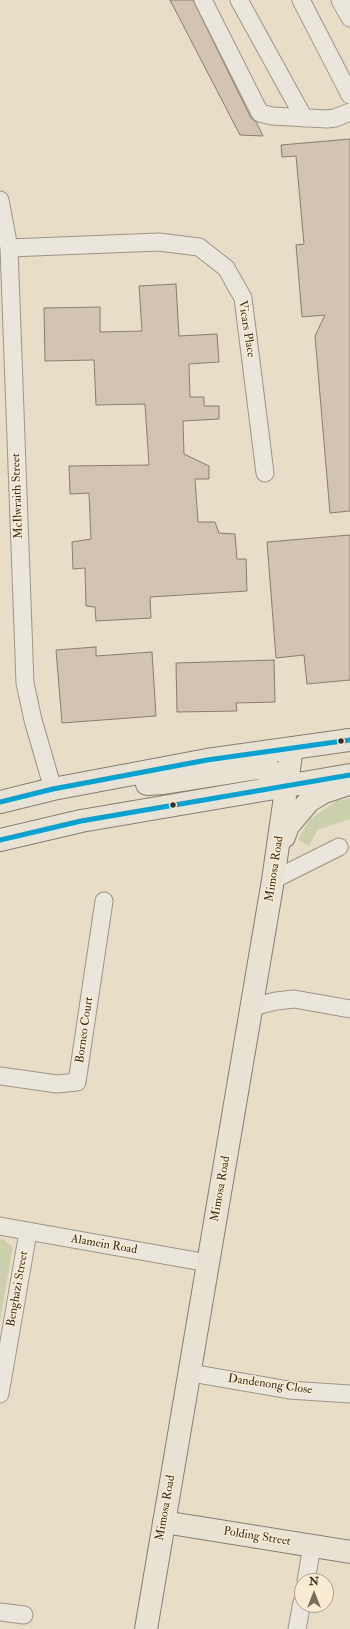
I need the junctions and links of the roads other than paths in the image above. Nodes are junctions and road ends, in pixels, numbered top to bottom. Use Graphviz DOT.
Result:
graph roads {
  1 [pos="204,0"];
  2 [pos="239,0"];
  3 [pos="302,0"];
  4 [pos="340,0"];
  5 [pos="350,18"];
  6 [pos="350,95"];
  7 [pos="350,112"];
  8 [pos="304,118"];
  9 [pos="0,200"];
  10 [pos="9,248"];
  11 [pos="265,473"];
  12 [pos="350,740"];
  13 [pos="292,748"];
  14 [pos="350,775"];
  15 [pos="350,784"];
  16 [pos="288,786"];
  17 [pos="54,789"];
  18 [pos="0,802"];
  19 [pos="0,840"];
  20 [pos="339,847"];
  21 [pos="278,850"];
  22 [pos="273,880"];
  23 [pos="104,901"];
  24 [pos="252,1007"];
  25 [pos="350,1009"];
  26 [pos="0,1076"];
  27 [pos="0,1226"];
  28 [pos="28,1232"];
  29 [pos="208,1263"];
  30 [pos="191,1373"];
  31 [pos="0,1394"];
  32 [pos="350,1394"];
  33 [pos="164,1522"];
  34 [pos="312,1546"];
  35 [pos="350,1552"];
  36 [pos="307,1573"];
  37 [pos="0,1612"];
  38 [pos="300,1613"];
  39 [pos="24,1615"];
  40 [pos="146,1629"];
  41 [pos="298,1629"];
  1 -- 8 [label="street"];
  2 -- 8 [label="street"];
  3 -- 6 [label="street"];
  4 -- 5 [label="street"];
  7 -- 8 [label="street"];
  9 -- 10 [label="street, McIlwraith Street"];
  10 -- 11 [label="street, Vicars Place"];
  10 -- 17 [label="street, McIlwraith Street"];
  12 -- 13 [label="main road"];
  13 -- 16 [label="main road, Mimosa Road"];
  13 -- 17 [label="main road"];
  14 -- 16 [label="main road"];
  15 -- 21 [label="main road"];
  16 -- 17 [label="main road"];
  16 -- 19 [label="main road"];
  16 -- 21 [label="main road, Mimosa Road"];
  17 -- 18 [label="main road"];
  20 -- 22 [label="street"];
  21 -- 22 [label="main road, Mimosa Road"];
  22 -- 24 [label="main road, Mimosa Road"];
  23 -- 26 [label="street, Borneo Court"];
  24 -- 25 [label="street"];
  24 -- 29 [label="main road, Mimosa Road"];
  27 -- 28 [label="street, Alamein Road"];
  28 -- 29 [label="street, Alamein Road"];
  28 -- 31 [label="street, Benghazi Street"];
  29 -- 30 [label="main road, Mimosa Road"];
  30 -- 32 [label="street, Dandenong Close"];
  30 -- 33 [label="main road, Mimosa Road"];
  33 -- 34 [label="main road, Polding Street"];
  33 -- 40 [label="main road, Mimosa Road"];
  34 -- 35 [label="main road, Polding Street"];
  34 -- 36 [label="street"];
  37 -- 39 [label="street"];
  38 -- 41 [label="street"];
}
